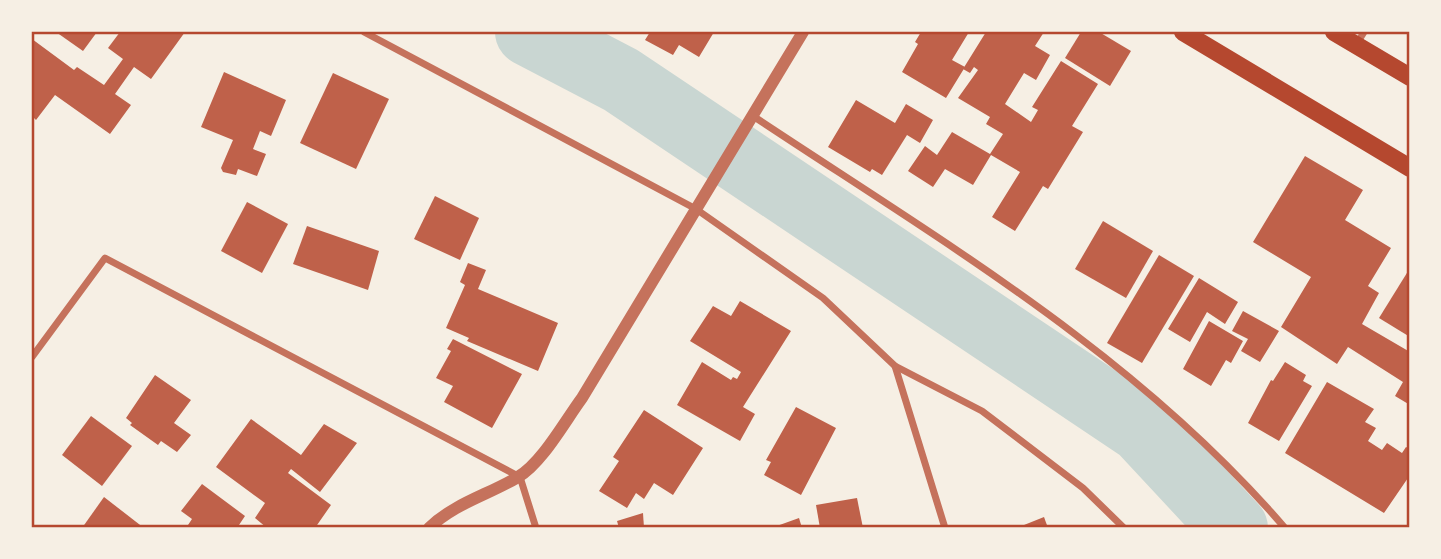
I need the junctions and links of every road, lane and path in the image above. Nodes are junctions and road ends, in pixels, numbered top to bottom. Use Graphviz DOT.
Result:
graph roads {
  1 [pos="364,32"];
  2 [pos="803,32"];
  3 [pos="1183,32"];
  4 [pos="1334,32"];
  5 [pos="1360,38"];
  6 [pos="1409,77"];
  7 [pos="752,116"];
  8 [pos="1409,168"];
  9 [pos="696,209"];
  10 [pos="32,357"];
  11 [pos="895,366"];
  12 [pos="520,477"];
  13 [pos="429,527"];
  14 [pos="536,527"];
  15 [pos="944,527"];
  16 [pos="1124,527"];
  17 [pos="1285,527"];
  1 -- 9 [label="street"];
  2 -- 7 [label="street"];
  3 -- 8 [label="main road"];
  4 -- 5 [label="main road"];
  5 -- 6 [label="main road"];
  7 -- 9 [label="street"];
  7 -- 17 [label="street"];
  9 -- 11 [label="street"];
  9 -- 12 [label="street"];
  10 -- 12 [label="street"];
  11 -- 15 [label="street"];
  11 -- 16 [label="street"];
  12 -- 13 [label="street"];
  12 -- 14 [label="street"];
}
